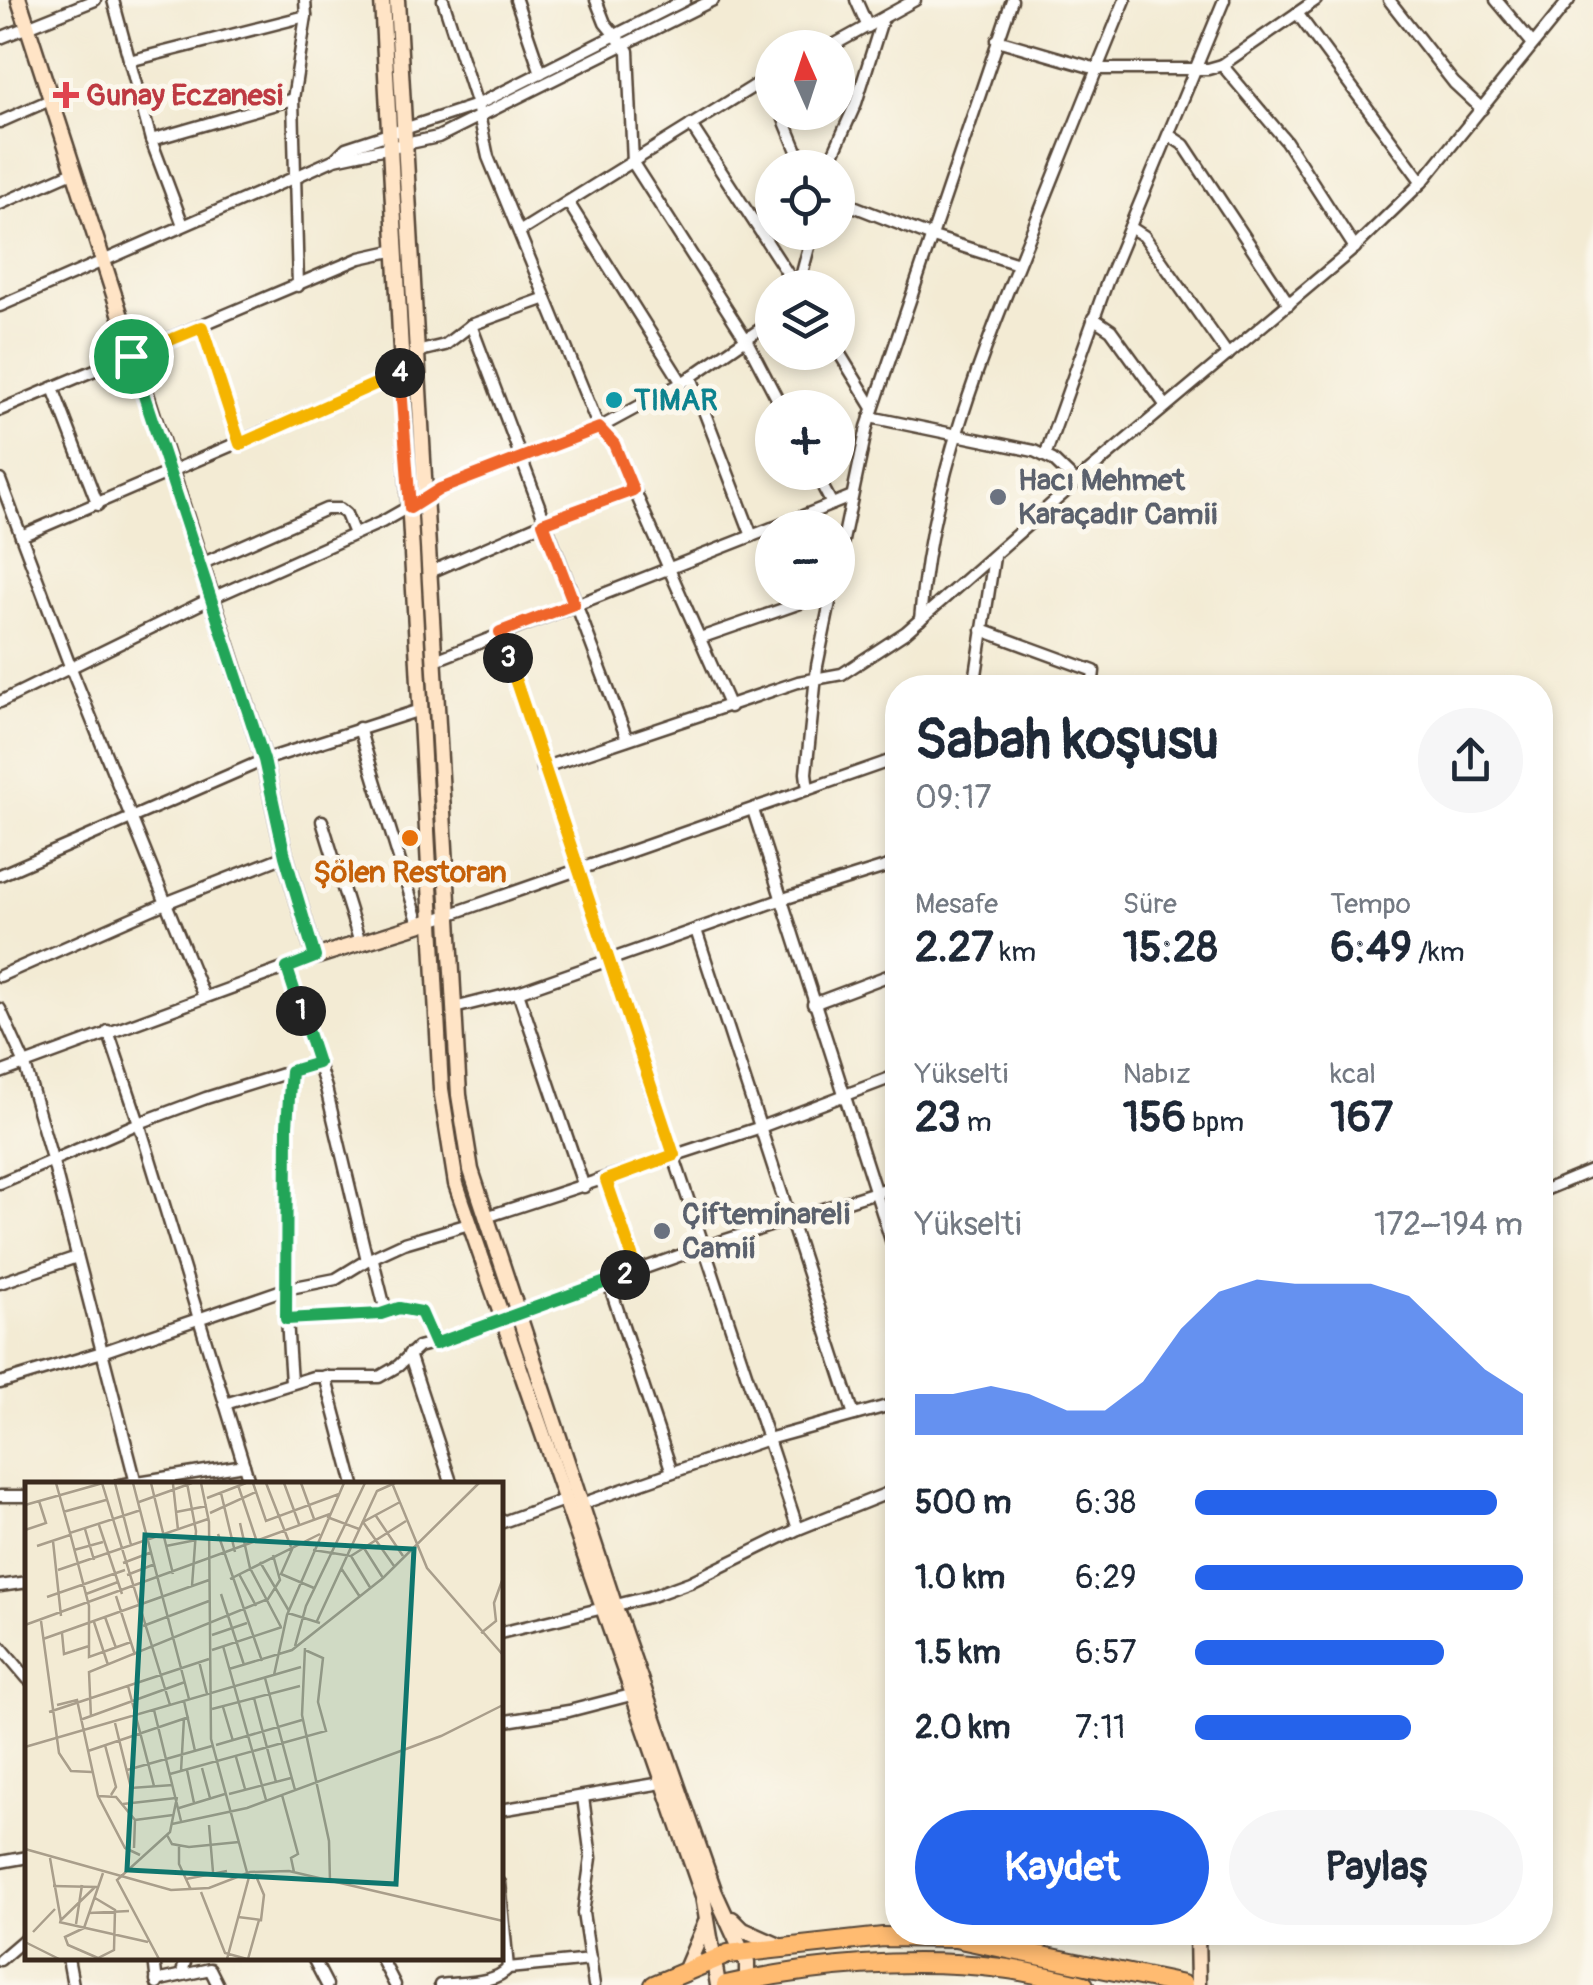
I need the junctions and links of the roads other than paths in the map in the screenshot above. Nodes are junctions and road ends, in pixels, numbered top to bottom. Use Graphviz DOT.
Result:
graph roads {
  1 [pos="19,0"];
  2 [pos="95,0"];
  3 [pos="112,0"];
  4 [pos="305,0"];
  5 [pos="382,0"];
  6 [pos="397,0"];
  7 [pos="443,0"];
  8 [pos="516,0"];
  9 [pos="596,0"];
  10 [pos="685,0"];
  11 [pos="713,0"];
  12 [pos="856,0"];
  13 [pos="916,0"];
  14 [pos="1012,0"];
  15 [pos="1126,0"];
  16 [pos="1224,0"];
  17 [pos="1316,0"];
  18 [pos="1389,0"];
  19 [pos="1496,0"];
  20 [pos="1569,0"];
  21 [pos="665,4"];
  22 [pos="1297,13"];
  23 [pos="306,16"];
  24 [pos="882,20"];
  25 [pos="27,27"];
  26 [pos="868,27"];
  27 [pos="615,34"];
  28 [pos="855,34"];
  29 [pos="0,38"];
  30 [pos="997,40"];
  31 [pos="624,44"];
  32 [pos="1533,44"];
  33 [pos="130,61"];
  34 [pos="1222,65"];
  35 [pos="1196,69"];
  36 [pos="1097,70"];
  37 [pos="541,73"];
  38 [pos="755,85"];
  39 [pos="293,98"];
  40 [pos="50,100"];
  41 [pos="478,105"];
  42 [pos="1482,109"];
  43 [pos="480,118"];
  44 [pos="0,122"];
  45 [pos="691,125"];
  46 [pos="1169,134"];
  47 [pos="151,140"];
  48 [pos="397,140"];
  49 [pos="834,150"];
  50 [pos="633,163"];
  51 [pos="73,172"];
  52 [pos="294,178"];
  53 [pos="1422,182"];
  54 [pos="568,202"];
  55 [pos="0,204"];
  56 [pos="855,207"];
  57 [pos="183,225"];
  58 [pos="1130,227"];
  59 [pos="519,232"];
  60 [pos="930,236"];
  61 [pos="1355,248"];
  62 [pos="396,250"];
  63 [pos="102,263"];
  64 [pos="1018,264"];
  65 [pos="786,270"];
  66 [pos="298,286"];
  67 [pos="546,298"];
  68 [pos="1289,304"];
  69 [pos="0,306"];
  70 [pos="1093,318"];
  71 [pos="471,325"];
  72 [pos="202,327"];
  73 [pos="755,335"];
  74 [pos="748,341"];
  75 [pos="416,352"];
  76 [pos="1228,355"];
  77 [pos="131,356"];
  78 [pos="849,370"];
  79 [pos="402,372"];
  80 [pos="687,380"];
  81 [pos="53,388"];
  82 [pos="773,390"];
  83 [pos="1166,406"];
  84 [pos="0,410"];
  85 [pos="872,412"];
  86 [pos="599,428"];
  87 [pos="955,436"];
  88 [pos="240,444"];
  89 [pos="1045,456"];
  90 [pos="519,457"];
  91 [pos="170,475"];
  92 [pos="0,480"];
  93 [pos="1076,482"];
  94 [pos="633,490"];
  95 [pos="825,490"];
  96 [pos="850,497"];
  97 [pos="424,499"];
  98 [pos="832,504"];
  99 [pos="98,505"];
  100 [pos="410,508"];
  101 [pos="817,510"];
  102 [pos="848,510"];
  103 [pos="543,523"];
  104 [pos="354,534"];
  105 [pos="755,535"];
  106 [pos="21,536"];
  107 [pos="752,536"];
  108 [pos="994,556"];
  109 [pos="201,564"];
  110 [pos="668,569"];
  111 [pos="428,573"];
  112 [pos="212,598"];
  113 [pos="574,604"];
  114 [pos="780,610"];
  115 [pos="829,610"];
  116 [pos="920,620"];
  117 [pos="982,630"];
  118 [pos="500,632"];
  119 [pos="700,638"];
  120 [pos="433,661"];
  121 [pos="70,666"];
  122 [pos="976,675"];
  123 [pos="1094,675"];
  124 [pos="817,678"];
  125 [pos="0,702"];
  126 [pos="730,707"];
  127 [pos="420,710"];
  128 [pos="360,728"];
  129 [pos="627,739"];
  130 [pos="264,760"];
  131 [pos="885,762"];
  132 [pos="542,768"];
  133 [pos="808,789"];
  134 [pos="753,810"];
  135 [pos="130,816"];
  136 [pos="322,821"];
  137 [pos="285,856"];
  138 [pos="885,867"];
  139 [pos="580,869"];
  140 [pos="0,875"];
  141 [pos="780,900"];
  142 [pos="168,902"];
  143 [pos="448,914"];
  144 [pos="425,923"];
  145 [pos="696,930"];
  146 [pos="360,942"];
  147 [pos="315,957"];
  148 [pos="610,961"];
  149 [pos="287,968"];
  150 [pos="0,976"];
  151 [pos="885,977"];
  152 [pos="518,992"];
  153 [pos="204,997"];
  154 [pos="813,1004"];
  155 [pos="0,1008"];
  156 [pos="454,1008"];
  157 [pos="108,1031"];
  158 [pos="24,1062"];
  159 [pos="318,1063"];
  160 [pos="291,1071"];
  161 [pos="0,1073"];
  162 [pos="885,1079"];
  163 [pos="842,1094"];
  164 [pos="140,1123"];
  165 [pos="758,1128"];
  166 [pos="674,1155"];
  167 [pos="53,1162"];
  168 [pos="1593,1170"];
  169 [pos="606,1180"];
  170 [pos="0,1183"];
  171 [pos="584,1187"];
  172 [pos="1553,1187"];
  173 [pos="885,1189"];
  174 [pos="874,1192"];
  175 [pos="486,1217"];
  176 [pos="789,1221"];
  177 [pos="470,1224"];
  178 [pos="885,1224"];
  179 [pos="704,1247"];
  180 [pos="78,1257"];
  181 [pos="370,1260"];
  182 [pos="637,1270"];
  183 [pos="608,1281"];
  184 [pos="0,1282"];
  185 [pos="285,1289"];
  186 [pos="386,1312"];
  187 [pos="197,1316"];
  188 [pos="510,1317"];
  189 [pos="286,1319"];
  190 [pos="435,1344"];
  191 [pos="102,1352"];
  192 [pos="409,1354"];
  193 [pos="325,1376"];
  194 [pos="0,1382"];
  195 [pos="291,1382"];
  196 [pos="225,1404"];
  197 [pos="885,1407"];
  198 [pos="854,1416"];
  199 [pos="768,1439"];
  200 [pos="244,1466"];
  201 [pos="672,1472"];
  202 [pos="136,1482"];
  203 [pos="142,1482"];
  204 [pos="249,1482"];
  205 [pos="353,1482"];
  206 [pos="451,1482"];
  207 [pos="885,1494"];
  208 [pos="564,1500"];
  209 [pos="581,1504"];
  210 [pos="502,1522"];
  211 [pos="798,1529"];
  212 [pos="25,1582"];
  213 [pos="0,1586"];
  214 [pos="609,1608"];
  215 [pos="502,1632"];
  216 [pos="0,1646"];
  217 [pos="25,1675"];
  218 [pos="631,1695"];
  219 [pos="502,1722"];
  220 [pos="662,1783"];
  221 [pos="584,1797"];
  222 [pos="502,1810"];
  223 [pos="25,1857"];
  224 [pos="0,1862"];
  225 [pos="502,1904"];
  226 [pos="724,1912"];
  227 [pos="707,1916"];
  228 [pos="885,1937"];
  229 [pos="25,1939"];
  230 [pos="1012,1945"];
  231 [pos="1196,1945"];
  232 [pos="788,1948"];
  233 [pos="743,1953"];
  234 [pos="712,1959"];
  235 [pos="0,1960"];
  236 [pos="68,1960"];
  237 [pos="185,1960"];
  238 [pos="314,1960"];
  239 [pos="382,1960"];
  240 [pos="591,1960"];
  241 [pos="508,1968"];
  242 [pos="686,1970"];
  243 [pos="182,1973"];
  244 [pos="760,1981"];
  245 [pos="156,1983"];
  246 [pos="73,1985"];
  247 [pos="218,1985"];
  248 [pos="327,1985"];
  249 [pos="395,1985"];
  250 [pos="440,1985"];
  251 [pos="594,1985"];
  252 [pos="654,1985"];
  253 [pos="722,1985"];
  254 [pos="1084,1985"];
  255 [pos="1183,1985"];
  256 [pos="1198,1985"];
  1 -- 25 [label="main road"];
  2 -- 25 [label="street"];
  3 -- 33 [label="street"];
  4 -- 23 [label="street"];
  5 -- 48 [label="main road"];
  6 -- 48 [label="main road"];
  7 -- 41 [label="street"];
  8 -- 37 [label="street"];
  9 -- 27 [label="street"];
  10 -- 21 [label="street"];
  11 -- 31 [label="street"];
  12 -- 26 [label="street"];
  13 -- 24 [label="street"];
  14 -- 30 [label="street"];
  15 -- 36 [label="street"];
  16 -- 35 [label="street"];
  17 -- 22 [label="street"];
  18 -- 42 [label="street"];
  19 -- 32 [label="street"];
  20 -- 32 [label="street"];
  21 -- 27 [label="street"];
  22 -- 34 [label="street"];
  22 -- 53 [label="street"];
  23 -- 33 [label="street"];
  23 -- 39 [label="street"];
  24 -- 26 [label="street"];
  24 -- 49 [label="street"];
  25 -- 29 [label="street"];
  25 -- 40 [label="main road"];
  26 -- 28 [label="street"];
  27 -- 31 [label="street"];
  27 -- 37 [label="street"];
  30 -- 36 [label="street"];
  30 -- 60 [label="street"];
  31 -- 43 [label="street"];
  31 -- 50 [label="street"];
  32 -- 42 [label="street"];
  33 -- 47 [label="street"];
  34 -- 35 [label="street"];
  34 -- 61 [label="street"];
  35 -- 36 [label="street"];
  35 -- 46 [label="street"];
  36 -- 64 [label="street"];
  37 -- 41 [label="street"];
  38 -- 45 [label="street"];
  39 -- 47 [label="street"];
  39 -- 52 [label="street"];
  40 -- 44 [label="street"];
  40 -- 51 [label="main road"];
  41 -- 43 [label="street"];
  41 -- 48 [label="street"];
  42 -- 53 [label="street"];
  43 -- 48 [label="street"];
  43 -- 59 [label="street"];
  45 -- 50 [label="street"];
  45 -- 65 [label="street"];
  46 -- 58 [label="street"];
  46 -- 68 [label="street"];
  47 -- 57 [label="street"];
  48 -- 52 [label="street"];
  48 -- 62 [label="main road"];
  48 -- 75 [label="main road"];
  50 -- 54 [label="street"];
  50 -- 74 [label="street"];
  51 -- 55 [label="street"];
  51 -- 63 [label="main road"];
  52 -- 57 [label="street"];
  52 -- 66 [label="street"];
  53 -- 61 [label="street"];
  54 -- 59 [label="street"];
  54 -- 80 [label="street"];
  56 -- 60 [label="street"];
  57 -- 63 [label="street"];
  58 -- 70 [label="street"];
  58 -- 76 [label="street"];
  59 -- 67 [label="street"];
  60 -- 64 [label="street"];
  60 -- 85 [label="street"];
  61 -- 68 [label="street"];
  62 -- 66 [label="street"];
  62 -- 79 [label="main road"];
  63 -- 69 [label="street"];
  63 -- 77 [label="main road"];
  64 -- 87 [label="street"];
  66 -- 72 [label="street"];
  67 -- 71 [label="street"];
  67 -- 86 [label="street"];
  68 -- 76 [label="street"];
  70 -- 83 [label="street"];
  70 -- 89 [label="street"];
  71 -- 75 [label="street"];
  71 -- 90 [label="street"];
  72 -- 77 [label="street"];
  72 -- 88 [label="street"];
  73 -- 74 [label="street"];
  74 -- 80 [label="street"];
  74 -- 82 [label="street"];
  75 -- 97 [label="main road"];
  76 -- 83 [label="street"];
  77 -- 81 [label="street"];
  77 -- 91 [label="main road"];
  78 -- 85 [label="street"];
  79 -- 88 [label="street"];
  79 -- 100 [label="main road"];
  80 -- 86 [label="street"];
  80 -- 107 [label="street"];
  81 -- 84 [label="street"];
  81 -- 99 [label="street"];
  83 -- 93 [label="street"];
  85 -- 87 [label="street"];
  85 -- 96 [label="street"];
  86 -- 90 [label="street"];
  86 -- 94 [label="street"];
  87 -- 89 [label="street"];
  87 -- 116 [label="street"];
  88 -- 91 [label="street"];
  89 -- 93 [label="street"];
  90 -- 97 [label="street"];
  90 -- 103 [label="street"];
  91 -- 99 [label="street"];
  91 -- 109 [label="main road"];
  92 -- 106 [label="street"];
  93 -- 108 [label="street"];
  94 -- 103 [label="street"];
  94 -- 110 [label="street"];
  95 -- 98 [label="street"];
  96 -- 98 [label="street"];
  96 -- 102 [label="street"];
  97 -- 100 [label="street"];
  97 -- 111 [label="main road"];
  98 -- 101 [label="street"];
  99 -- 106 [label="street"];
  100 -- 104 [label="street"];
  100 -- 127 [label="main road"];
  103 -- 111 [label="street"];
  103 -- 113 [label="street"];
  104 -- 109 [label="street"];
  104 -- 112 [label="street"];
  105 -- 107 [label="street"];
  106 -- 121 [label="street"];
  107 -- 110 [label="street"];
  108 -- 116 [label="street"];
  108 -- 117 [label="street"];
  109 -- 112 [label="main road"];
  110 -- 113 [label="street"];
  110 -- 119 [label="street"];
  111 -- 120 [label="main road"];
  112 -- 121 [label="street"];
  112 -- 130 [label="main road"];
  113 -- 118 [label="street"];
  113 -- 129 [label="street"];
  114 -- 119 [label="street"];
  115 -- 124 [label="street"];
  116 -- 124 [label="street"];
  117 -- 122 [label="street"];
  117 -- 123 [label="street"];
  118 -- 120 [label="street"];
  118 -- 132 [label="street"];
  119 -- 126 [label="street"];
  120 -- 143 [label="main road"];
  121 -- 125 [label="street"];
  121 -- 135 [label="street"];
  124 -- 126 [label="street"];
  124 -- 133 [label="street"];
  126 -- 129 [label="street"];
  127 -- 128 [label="street"];
  127 -- 144 [label="main road"];
  128 -- 130 [label="street"];
  128 -- 144 [label="street"];
  129 -- 132 [label="street"];
  130 -- 135 [label="street"];
  130 -- 137 [label="main road"];
  131 -- 133 [label="street"];
  132 -- 139 [label="street"];
  133 -- 134 [label="street"];
  134 -- 139 [label="street"];
  134 -- 141 [label="street"];
  135 -- 140 [label="street"];
  135 -- 142 [label="street"];
  136 -- 146 [label="street"];
  137 -- 142 [label="street"];
  137 -- 147 [label="main road"];
  138 -- 141 [label="street"];
  139 -- 143 [label="street"];
  139 -- 148 [label="street"];
  141 -- 145 [label="street"];
  141 -- 154 [label="street"];
  142 -- 150 [label="street"];
  142 -- 153 [label="street"];
  143 -- 144 [label="street"];
  143 -- 156 [label="main road"];
  144 -- 146 [label="main road"];
  144 -- 177 [label="main road"];
  145 -- 148 [label="street"];
  145 -- 165 [label="street"];
  146 -- 147 [label="main road"];
  147 -- 149 [label="street"];
  148 -- 152 [label="street"];
  148 -- 166 [label="street"];
  149 -- 153 [label="street"];
  149 -- 159 [label="street"];
  151 -- 154 [label="street"];
  152 -- 156 [label="street"];
  152 -- 171 [label="street"];
  153 -- 157 [label="street"];
  154 -- 163 [label="street"];
  155 -- 158 [label="street"];
  156 -- 175 [label="main road"];
  157 -- 158 [label="street"];
  157 -- 164 [label="street"];
  158 -- 161 [label="street"];
  158 -- 167 [label="street"];
  159 -- 160 [label="street"];
  159 -- 181 [label="street"];
  160 -- 164 [label="street"];
  160 -- 185 [label="street"];
  162 -- 163 [label="street"];
  163 -- 165 [label="street"];
  163 -- 174 [label="street"];
  164 -- 167 [label="street"];
  164 -- 187 [label="street"];
  165 -- 166 [label="street"];
  165 -- 176 [label="street"];
  166 -- 169 [label="street"];
  166 -- 179 [label="street"];
  167 -- 170 [label="street"];
  167 -- 180 [label="street"];
  168 -- 172 [label="street"];
  169 -- 171 [label="street"];
  169 -- 182 [label="street"];
  171 -- 175 [label="street"];
  173 -- 174 [label="street"];
  174 -- 176 [label="street"];
  174 -- 178 [label="street"];
  175 -- 188 [label="main road"];
  176 -- 179 [label="street"];
  176 -- 198 [label="street"];
  177 -- 181 [label="street"];
  177 -- 188 [label="main road"];
  179 -- 182 [label="street"];
  179 -- 199 [label="street"];
  180 -- 184 [label="street"];
  180 -- 191 [label="street"];
  181 -- 185 [label="street"];
  181 -- 186 [label="street"];
  182 -- 183 [label="street"];
  183 -- 188 [label="street"];
  183 -- 201 [label="street"];
  185 -- 187 [label="street"];
  185 -- 189 [label="street"];
  186 -- 189 [label="street"];
  186 -- 190 [label="street"];
  187 -- 191 [label="street"];
  187 -- 196 [label="street"];
  188 -- 190 [label="street"];
  188 -- 208 [label="main road"];
  188 -- 209 [label="main road"];
  189 -- 195 [label="street"];
  190 -- 192 [label="street"];
  191 -- 194 [label="street"];
  191 -- 202 [label="street"];
  192 -- 193 [label="street"];
  192 -- 206 [label="street"];
  193 -- 195 [label="street"];
  193 -- 205 [label="street"];
  195 -- 196 [label="street"];
  196 -- 200 [label="street"];
  197 -- 198 [label="street"];
  198 -- 199 [label="street"];
  199 -- 201 [label="street"];
  199 -- 211 [label="street"];
  200 -- 203 [label="street"];
  200 -- 204 [label="street"];
  201 -- 209 [label="street"];
  207 -- 211 [label="street"];
  208 -- 210 [label="street"];
  208 -- 214 [label="main road"];
  209 -- 214 [label="main road"];
  211 -- 214 [label="street"];
  212 -- 213 [label="street"];
  214 -- 215 [label="street"];
  214 -- 218 [label="main road"];
  214 -- 226 [label="main road"];
  216 -- 217 [label="street"];
  218 -- 219 [label="street"];
  218 -- 220 [label="main road"];
  220 -- 221 [label="street"];
  220 -- 227 [label="main road"];
  221 -- 222 [label="street"];
  221 -- 240 [label="street"];
  223 -- 224 [label="street"];
  225 -- 241 [label="street"];
  226 -- 232 [label="main road"];
  226 -- 233 [label="main road"];
  227 -- 234 [label="main road"];
  227 -- 242 [label="main road"];
  228 -- 232 [label="highway"];
  229 -- 235 [label="street"];
  230 -- 255 [label="highway"];
  231 -- 256 [label="main road"];
  232 -- 233 [label="highway"];
  233 -- 234 [label="highway"];
  233 -- 244 [label="main road"];
  234 -- 242 [label="highway"];
  234 -- 253 [label="main road"];
  236 -- 246 [label="street"];
  237 -- 243 [label="street"];
  238 -- 248 [label="street"];
  239 -- 249 [label="street"];
  240 -- 241 [label="street"];
  240 -- 251 [label="street"];
  241 -- 250 [label="street"];
  242 -- 252 [label="highway"];
  243 -- 245 [label="street"];
  243 -- 247 [label="street"];
  244 -- 253 [label="highway"];
  244 -- 254 [label="highway"];
}
